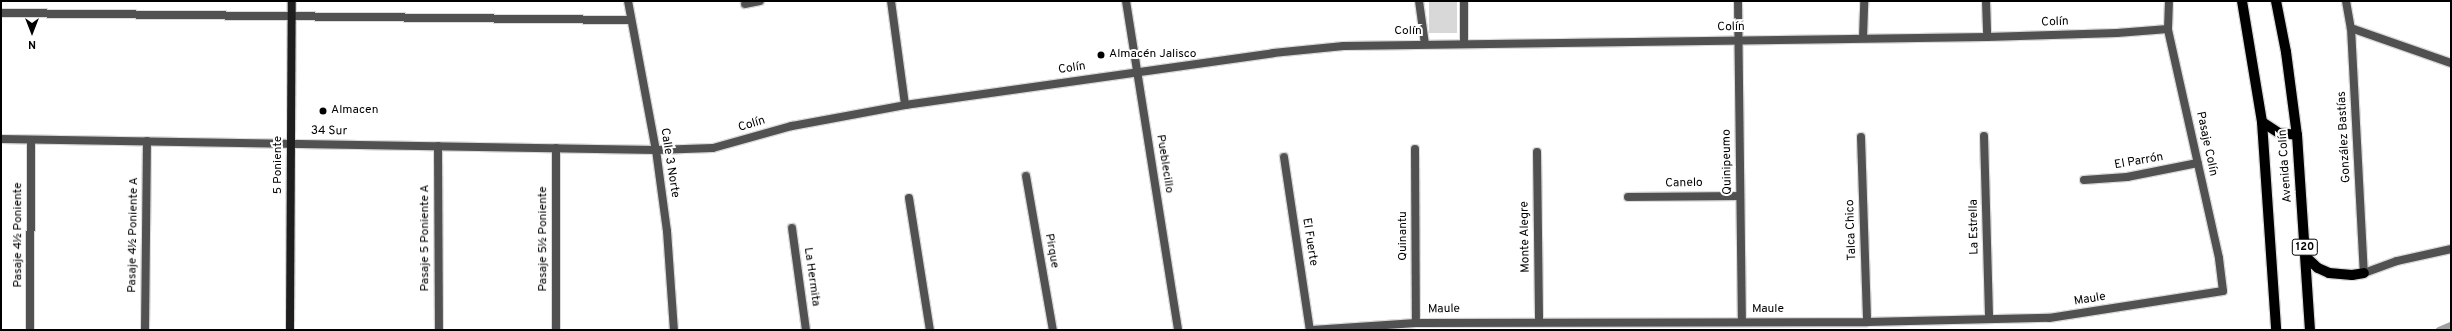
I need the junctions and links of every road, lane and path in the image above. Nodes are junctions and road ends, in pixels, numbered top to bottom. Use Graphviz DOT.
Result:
graph roads {
  1 [pos="292,1"];
  2 [pos="628,1"];
  3 [pos="760,1"];
  4 [pos="891,1"];
  5 [pos="1126,1"];
  6 [pos="1419,1"];
  7 [pos="1464,1"];
  8 [pos="1738,1"];
  9 [pos="1864,1"];
  10 [pos="1986,1"];
  11 [pos="2169,1"];
  12 [pos="2242,1"];
  13 [pos="2276,1"];
  14 [pos="2346,1"];
  15 [pos="745,4"];
  16 [pos="1,13"];
  17 [pos="292,16"];
  18 [pos="631,20"];
  19 [pos="2352,28"];
  20 [pos="2168,29"];
  21 [pos="1987,37"];
  22 [pos="1863,38"];
  23 [pos="1739,40"];
  24 [pos="1425,44"];
  25 [pos="1464,44"];
  26 [pos="2451,63"];
  27 [pos="1137,72"];
  28 [pos="905,105"];
  29 [pos="2262,122"];
  30 [pos="2297,135"];
  31 [pos="1984,136"];
  32 [pos="1861,137"];
  33 [pos="1,140"];
  34 [pos="31,140"];
  35 [pos="147,141"];
  36 [pos="291,143"];
  37 [pos="438,146"];
  38 [pos="556,148"];
  39 [pos="1415,149"];
  40 [pos="656,150"];
  41 [pos="1537,152"];
  42 [pos="1284,157"];
  43 [pos="2198,163"];
  44 [pos="1026,176"];
  45 [pos="2084,180"];
  46 [pos="1740,196"];
  47 [pos="1628,197"];
  48 [pos="909,198"];
  49 [pos="792,228"];
  50 [pos="2451,249"];
  51 [pos="2306,257"];
  52 [pos="2364,273"];
  53 [pos="2223,291"];
  54 [pos="1989,319"];
  55 [pos="1539,321"];
  56 [pos="1742,322"];
  57 [pos="1867,322"];
  58 [pos="1416,323"];
  59 [pos="2310,329"];
  60 [pos="30,330"];
  61 [pos="145,330"];
  62 [pos="290,330"];
  63 [pos="439,330"];
  64 [pos="556,330"];
  65 [pos="674,330"];
  66 [pos="806,330"];
  67 [pos="930,330"];
  68 [pos="1053,330"];
  69 [pos="1178,330"];
  70 [pos="1311,330"];
  71 [pos="2276,330"];
  1 -- 17 [label="street, 5 Poniente"];
  2 -- 18 [label="street, Calle 3 Norte"];
  3 -- 15 [label="street"];
  4 -- 28 [label="street"];
  5 -- 27 [label="street, Pueblecillo"];
  6 -- 24 [label="street"];
  7 -- 25 [label="street"];
  8 -- 23 [label="street, Quinipeumo"];
  9 -- 22 [label="street"];
  10 -- 21 [label="street"];
  11 -- 20 [label="street, Pasaje Colín"];
  12 -- 29 [label="main road, Avenida Colín"];
  13 -- 30 [label="main road, Avenida Colín / 120"];
  14 -- 19 [label="street, González Bastías"];
  16 -- 17 [label="street"];
  17 -- 18 [label="street"];
  17 -- 36 [label="street, 5 Poniente"];
  18 -- 40 [label="street, Calle 3 Norte"];
  19 -- 26 [label="street"];
  19 -- 52 [label="street, González Bastías"];
  20 -- 21 [label="street, Colín"];
  20 -- 43 [label="street, Pasaje Colín"];
  21 -- 22 [label="street, Colín"];
  22 -- 23 [label="street, Colín"];
  23 -- 25 [label="street, Colín"];
  23 -- 46 [label="street, Quinipeumo"];
  24 -- 25 [label="street, Colín"];
  24 -- 27 [label="street, Colín"];
  27 -- 28 [label="street, Colín"];
  27 -- 69 [label="street, Pueblecillo"];
  28 -- 40 [label="street, Colín"];
  29 -- 30 [label="main road"];
  29 -- 71 [label="main road, Avenida Colín"];
  30 -- 51 [label="main road, Avenida Colín / 120"];
  31 -- 54 [label="street, La Estrella"];
  32 -- 57 [label="street, Talca Chico"];
  33 -- 34 [label="street, 34 Sur"];
  34 -- 35 [label="street, 34 Sur"];
  34 -- 60 [label="street, Pasaje 4½ Poniente"];
  35 -- 36 [label="street, 34 Sur"];
  35 -- 61 [label="street, Pasaje 4½ Poniente A"];
  36 -- 37 [label="street, 34 Sur"];
  36 -- 62 [label="street, 5 Poniente"];
  37 -- 38 [label="street, 34 Sur"];
  37 -- 63 [label="street, Pasaje 5 Poniente A"];
  38 -- 40 [label="street, 34 Sur"];
  38 -- 64 [label="street, Pasaje 5½ Poniente"];
  39 -- 58 [label="street, Quinantu"];
  40 -- 65 [label="street, Calle 3 Norte"];
  41 -- 55 [label="street, Monte Alegre"];
  42 -- 70 [label="street, El Fuerte"];
  43 -- 45 [label="street, El Parrón"];
  43 -- 53 [label="street, Pasaje Colín"];
  44 -- 68 [label="street, Pirque"];
  46 -- 47 [label="street, Canelo"];
  46 -- 56 [label="street, Quinipeumo"];
  48 -- 67 [label="street"];
  49 -- 66 [label="street, La Hermita"];
  50 -- 52 [label="street"];
  51 -- 52 [label="main road"];
  51 -- 59 [label="main road, Avenida Colín / 120"];
  53 -- 54 [label="street, Maule"];
  54 -- 57 [label="street, Maule"];
  55 -- 56 [label="street, Maule"];
  55 -- 58 [label="street, Maule"];
  56 -- 57 [label="street, Maule"];
  58 -- 70 [label="street, Maule"];
}
